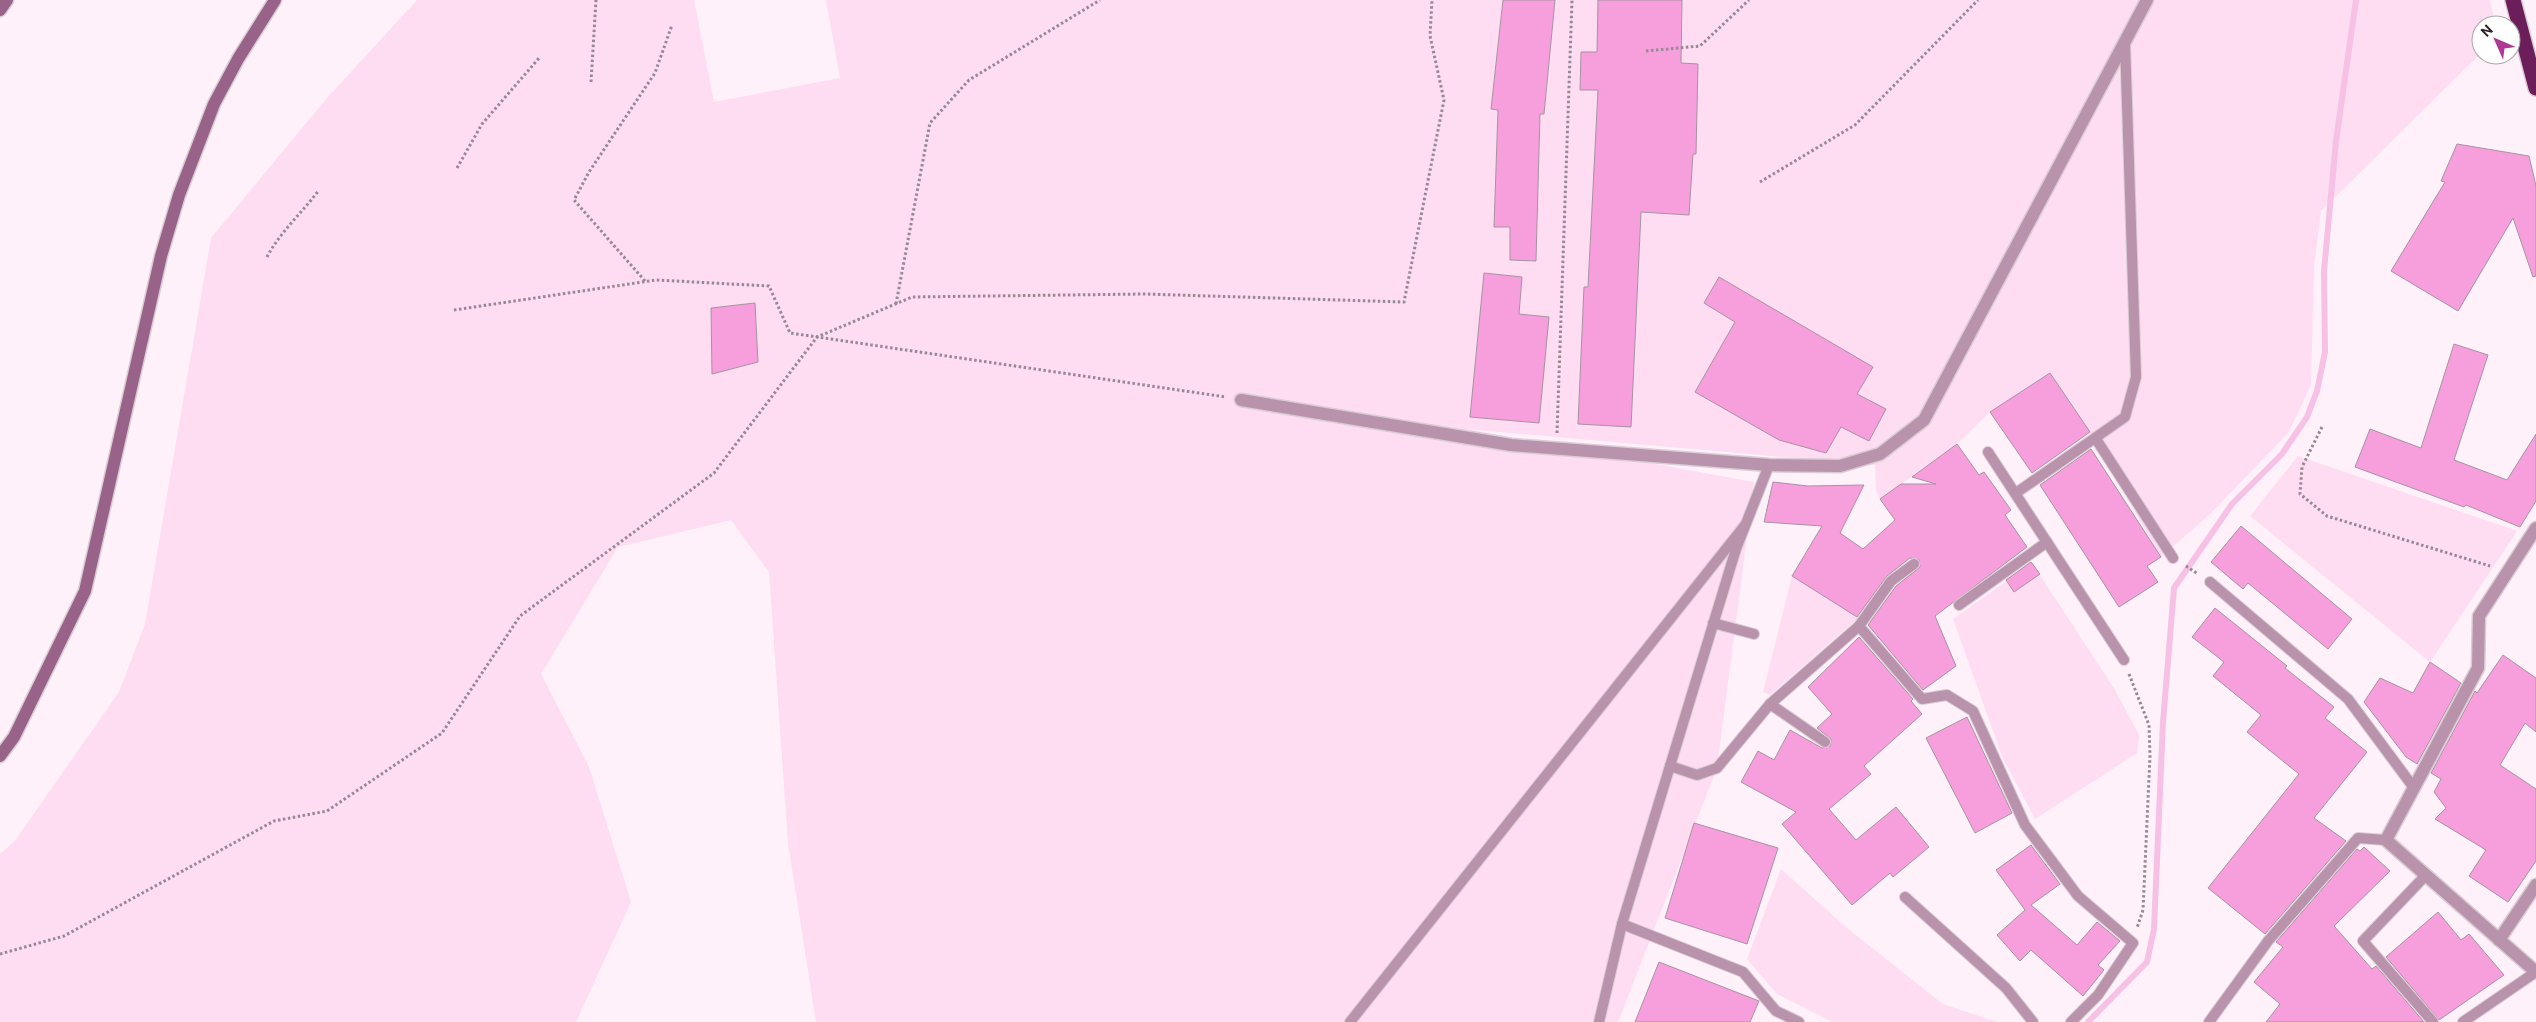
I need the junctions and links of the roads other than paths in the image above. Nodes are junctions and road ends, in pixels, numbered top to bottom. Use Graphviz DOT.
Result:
graph roads {
  1 [pos="7,0"];
  2 [pos="275,0"];
  3 [pos="2147,0"];
  4 [pos="2513,0"];
  5 [pos="0,10"];
  6 [pos="2125,41"];
  7 [pos="2536,88"];
  8 [pos="1241,400"];
  9 [pos="2096,439"];
  10 [pos="1988,452"];
  11 [pos="1769,465"];
  12 [pos="2016,493"];
  13 [pos="1745,526"];
  14 [pos="2536,528"];
  15 [pos="2047,542"];
  16 [pos="2173,558"];
  17 [pos="1914,564"];
  18 [pos="2210,582"];
  19 [pos="1958,605"];
  20 [pos="1713,623"];
  21 [pos="1859,626"];
  22 [pos="1754,634"];
  23 [pos="2124,660"];
  24 [pos="1770,704"];
  25 [pos="1825,742"];
  26 [pos="0,756"];
  27 [pos="1670,766"];
  28 [pos="2414,788"];
  29 [pos="2386,840"];
  30 [pos="2426,875"];
  31 [pos="2536,885"];
  32 [pos="1905,897"];
  33 [pos="1622,924"];
  34 [pos="2499,940"];
  35 [pos="2536,972"];
  36 [pos="1350,1022"];
  37 [pos="1598,1022"];
  38 [pos="1800,1022"];
  39 [pos="2033,1022"];
  40 [pos="2071,1022"];
  41 [pos="2209,1022"];
  42 [pos="2433,1022"];
  43 [pos="2463,1022"];
  1 -- 5 [label="street"];
  2 -- 26 [label="street"];
  3 -- 6 [label="street"];
  4 -- 7 [label="highway"];
  6 -- 9 [label="lane"];
  6 -- 11 [label="street"];
  8 -- 11 [label="street"];
  9 -- 12 [label="lane"];
  9 -- 16 [label="lane"];
  10 -- 12 [label="lane"];
  11 -- 13 [label="lane"];
  12 -- 15 [label="lane"];
  13 -- 20 [label="lane"];
  13 -- 36 [label="lane"];
  14 -- 28 [label="street"];
  15 -- 19 [label="lane"];
  15 -- 23 [label="lane"];
  17 -- 21 [label="lane"];
  18 -- 28 [label="lane"];
  20 -- 22 [label="lane"];
  20 -- 27 [label="lane"];
  21 -- 24 [label="lane"];
  21 -- 40 [label="lane"];
  24 -- 25 [label="lane"];
  24 -- 27 [label="lane"];
  27 -- 33 [label="lane"];
  28 -- 29 [label="street"];
  29 -- 30 [label="street"];
  29 -- 41 [label="lane"];
  30 -- 34 [label="street"];
  30 -- 42 [label="lane"];
  31 -- 34 [label="street"];
  32 -- 39 [label="lane"];
  33 -- 37 [label="lane"];
  33 -- 38 [label="lane"];
  34 -- 35 [label="street"];
  35 -- 43 [label="lane"];
}
